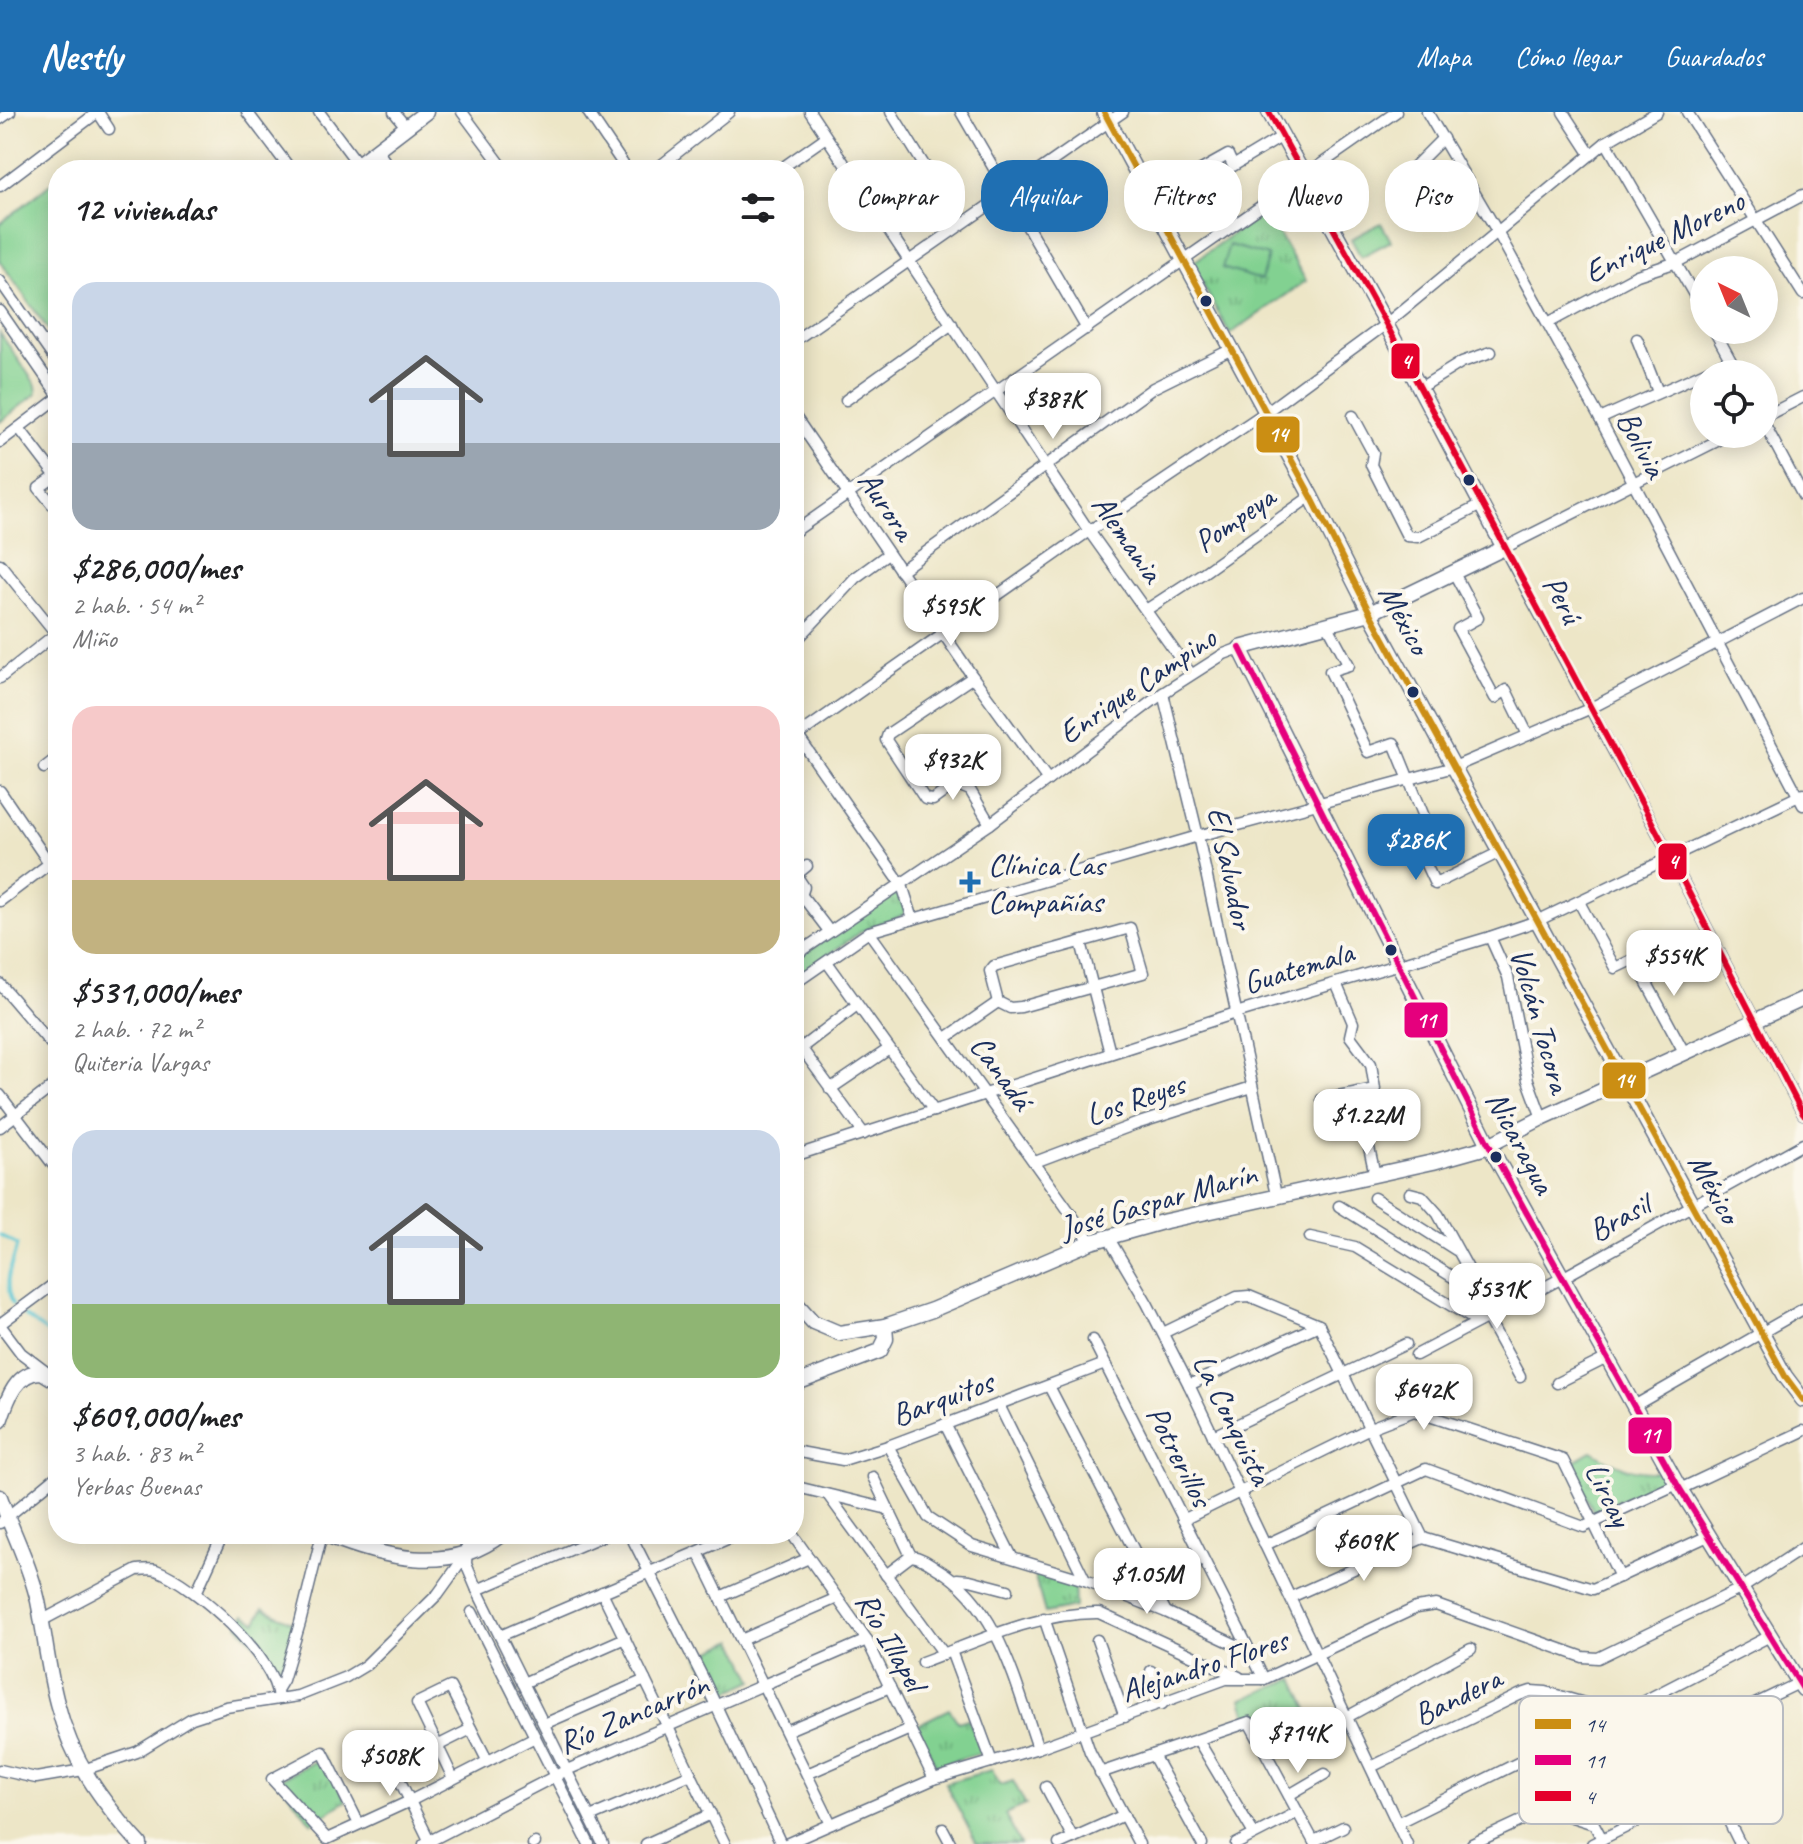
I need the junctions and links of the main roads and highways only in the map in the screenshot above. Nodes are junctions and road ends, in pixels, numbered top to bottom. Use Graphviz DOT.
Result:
graph roads {
  1 [pos="426,112"];
  2 [pos="1269,112"];
  3 [pos="1106,117"];
  4 [pos="363,160"];
  5 [pos="1504,548"];
  6 [pos="1370,613"];
  7 [pos="1240,648"];
  8 [pos="1803,999"];
  9 [pos="1624,1080"];
  10 [pos="1489,1145"];
  11 [pos="804,1312"];
  12 [pos="885,1326"];
  13 [pos="48,1376"];
  14 [pos="804,1380"];
  15 [pos="1803,1400"];
  16 [pos="0,1421"];
  17 [pos="0,1497"];
  18 [pos="4,1520"];
  19 [pos="349,1544"];
  20 [pos="485,1544"];
  21 [pos="1801,1686"];
  22 [pos="140,1844"];
  1 -- 4 [label="main road"];
  2 -- 5 [label="main road, Perú"];
  3 -- 6 [label="main road, México"];
  5 -- 6 [label="main road, Enrique Campino"];
  6 -- 7 [label="main road, Enrique Campino"];
  6 -- 9 [label="main road, México"];
  7 -- 10 [label="main road, Nicaragua"];
  8 -- 9 [label="main road, José Gaspar Marín"];
  9 -- 10 [label="main road, José Gaspar Marín"];
  9 -- 15 [label="main road, México"];
  10 -- 12 [label="main road, José Gaspar Marín"];
  10 -- 21 [label="main road, Nicaragua"];
  11 -- 12 [label="main road, José Gaspar Marín"];
  12 -- 14 [label="main road"];
  13 -- 16 [label="main road"];
  17 -- 18 [label="main road"];
  18 -- 22 [label="main road"];
  19 -- 20 [label="main road"];
}
